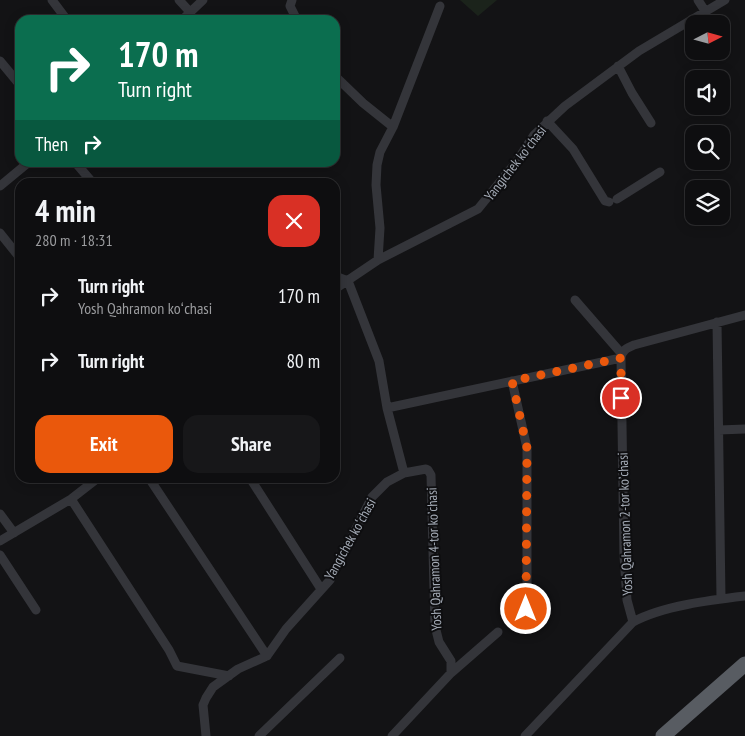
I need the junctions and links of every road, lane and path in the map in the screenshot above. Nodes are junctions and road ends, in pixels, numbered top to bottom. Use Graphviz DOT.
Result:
graph roads {
  1 [pos="52,0"];
  2 [pos="179,0"];
  3 [pos="203,0"];
  4 [pos="292,0"];
  5 [pos="698,0"];
  6 [pos="725,0"];
  7 [pos="440,6"];
  8 [pos="705,10"];
  9 [pos="190,12"];
  10 [pos="63,15"];
  11 [pos="187,15"];
  12 [pos="294,15"];
  13 [pos="0,62"];
  14 [pos="618,66"];
  15 [pos="15,79"];
  16 [pos="340,81"];
  17 [pos="548,121"];
  18 [pos="651,122"];
  19 [pos="393,127"];
  20 [pos="22,167"];
  21 [pos="80,167"];
  22 [pos="660,172"];
  23 [pos="0,174"];
  24 [pos="89,178"];
  25 [pos="3,184"];
  26 [pos="0,233"];
  27 [pos="15,252"];
  28 [pos="378,260"];
  29 [pos="340,278"];
  30 [pos="348,281"];
  31 [pos="340,286"];
  32 [pos="575,300"];
  33 [pos="745,315"];
  34 [pos="717,322"];
  35 [pos="621,356"];
  36 [pos="512,381"];
  37 [pos="387,408"];
  38 [pos="745,429"];
  39 [pos="719,430"];
  40 [pos="404,473"];
  41 [pos="92,483"];
  42 [pos="152,483"];
  43 [pos="253,483"];
  44 [pos="71,499"];
  45 [pos="0,514"];
  46 [pos="14,533"];
  47 [pos="0,541"];
  48 [pos="0,555"];
  49 [pos="321,588"];
  50 [pos="745,596"];
  51 [pos="721,598"];
  52 [pos="526,609"];
  53 [pos="36,610"];
  54 [pos="633,622"];
  55 [pos="498,632"];
  56 [pos="267,656"];
  57 [pos="340,658"];
  58 [pos="745,664"];
  59 [pos="451,673"];
  60 [pos="229,676"];
  61 [pos="745,676"];
  62 [pos="206,736"];
  63 [pos="260,736"];
  64 [pos="392,736"];
  65 [pos="525,736"];
  66 [pos="663,736"];
  67 [pos="678,736"];
  1 -- 10 [label="street"];
  2 -- 9 [label="street"];
  3 -- 9 [label="street"];
  4 -- 12 [label="street"];
  5 -- 8 [label="street"];
  6 -- 8 [label="street, Yangichek koʻchasi"];
  7 -- 19 [label="street"];
  8 -- 14 [label="street, Yangichek koʻchasi"];
  9 -- 11 [label="street"];
  13 -- 15 [label="street"];
  14 -- 17 [label="street, Yangichek koʻchasi"];
  14 -- 18 [label="street"];
  16 -- 19 [label="street"];
  17 -- 22 [label="street"];
  17 -- 28 [label="street, Yangichek koʻchasi"];
  19 -- 28 [label="street"];
  20 -- 25 [label="street"];
  21 -- 24 [label="street"];
  23 -- 25 [label="street"];
  26 -- 27 [label="street"];
  28 -- 30 [label="street, Yangichek koʻchasi"];
  29 -- 30 [label="street"];
  30 -- 31 [label="street, Yangichek koʻchasi"];
  30 -- 37 [label="street"];
  32 -- 35 [label="street"];
  33 -- 34 [label="street"];
  34 -- 35 [label="street"];
  34 -- 39 [label="street"];
  35 -- 36 [label="street"];
  35 -- 54 [label="street, Yosh Qahramon 2-tor koʼchasi"];
  36 -- 37 [label="street"];
  36 -- 52 [label="street"];
  37 -- 40 [label="street"];
  38 -- 39 [label="street"];
  39 -- 51 [label="street"];
  40 -- 49 [label="street, Yangichek koʻchasi"];
  40 -- 59 [label="street, Yosh Qahramon 4-tor koʼchasi"];
  41 -- 44 [label="street"];
  42 -- 56 [label="street"];
  43 -- 49 [label="street"];
  44 -- 46 [label="street"];
  44 -- 60 [label="street"];
  45 -- 46 [label="street"];
  46 -- 47 [label="street"];
  48 -- 53 [label="street"];
  49 -- 56 [label="street, Yangichek koʻchasi"];
  50 -- 51 [label="street"];
  51 -- 54 [label="street"];
  54 -- 65 [label="street"];
  55 -- 59 [label="street"];
  56 -- 60 [label="street"];
  57 -- 63 [label="street"];
  58 -- 66 [label="highway"];
  59 -- 64 [label="street"];
  60 -- 62 [label="street"];
  61 -- 67 [label="highway"];
}
